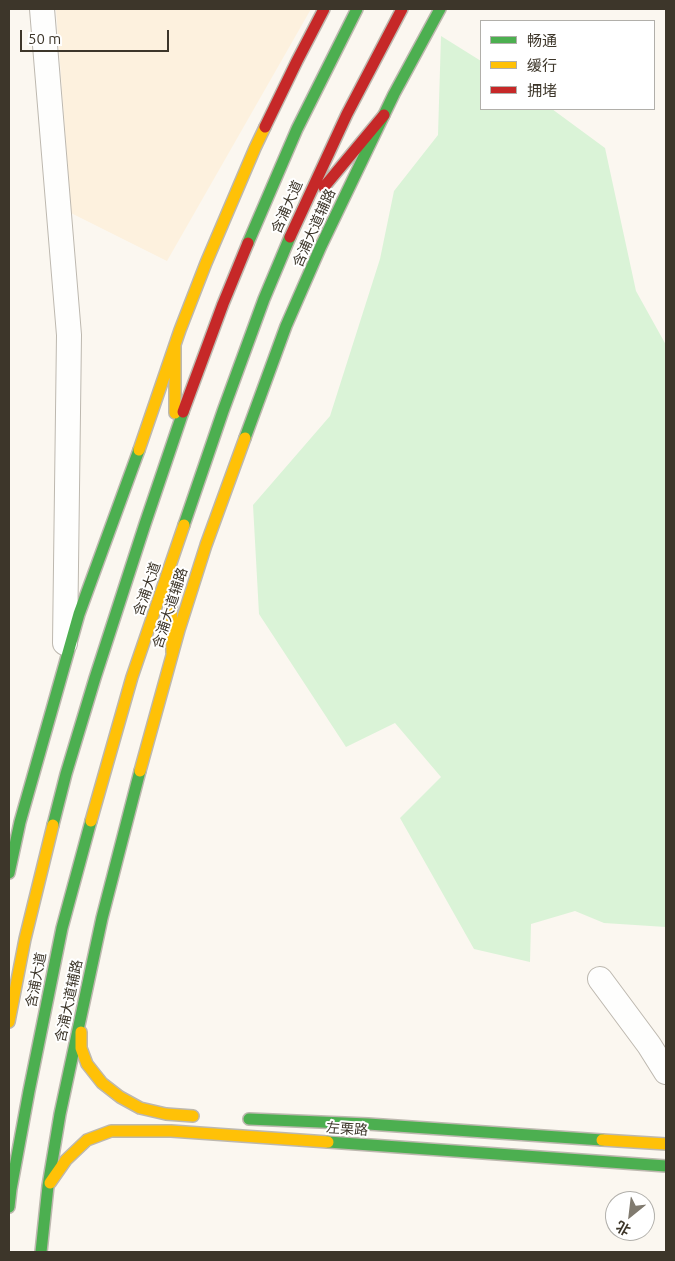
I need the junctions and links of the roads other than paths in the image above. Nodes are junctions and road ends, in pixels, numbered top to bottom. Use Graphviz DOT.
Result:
graph roads {
  1 [pos="42,9"];
  2 [pos="324,9"];
  3 [pos="357,9"];
  4 [pos="402,9"];
  5 [pos="440,9"];
  6 [pos="384,115"];
  7 [pos="299,217"];
  8 [pos="175,345"];
  9 [pos="174,437"];
  10 [pos="170,566"];
  11 [pos="172,653"];
  12 [pos="65,662"];
  13 [pos="9,873"];
  14 [pos="25,939"];
  15 [pos="9,973"];
  16 [pos="600,979"];
  17 [pos="80,1021"];
  18 [pos="9,1022"];
  19 [pos="666,1072"];
  20 [pos="200,1116"];
  21 [pos="236,1118"];
  22 [pos="666,1144"];
  23 [pos="666,1166"];
  24 [pos="48,1186"];
  25 [pos="9,1208"];
  26 [pos="41,1252"];
  1 -- 12 [label="street"];
  2 -- 8 [label="main road"];
  3 -- 9 [label="main road, 含浦大道"];
  4 -- 7 [label="main road, 含浦大道"];
  5 -- 6 [label="main road, 含浦大道辅路"];
  6 -- 7 [label="main road"];
  6 -- 11 [label="main road, 含浦大道辅路"];
  7 -- 10 [label="main road, 含浦大道"];
  8 -- 9 [label="main road"];
  8 -- 12 [label="main road"];
  9 -- 14 [label="main road, 含浦大道"];
  10 -- 11 [label="main road"];
  10 -- 25 [label="main road, 含浦大道"];
  11 -- 17 [label="main road, 含浦大道辅路"];
  12 -- 13 [label="main road"];
  14 -- 15 [label="main road"];
  14 -- 18 [label="main road, 含浦大道"];
  16 -- 19 [label="street"];
  17 -- 20 [label="main road"];
  17 -- 24 [label="main road, 含浦大道辅路"];
  21 -- 22 [label="main road, 左栗路"];
  23 -- 24 [label="main road, 左栗路"];
  24 -- 26 [label="main road, 含浦大道辅路"];
}
